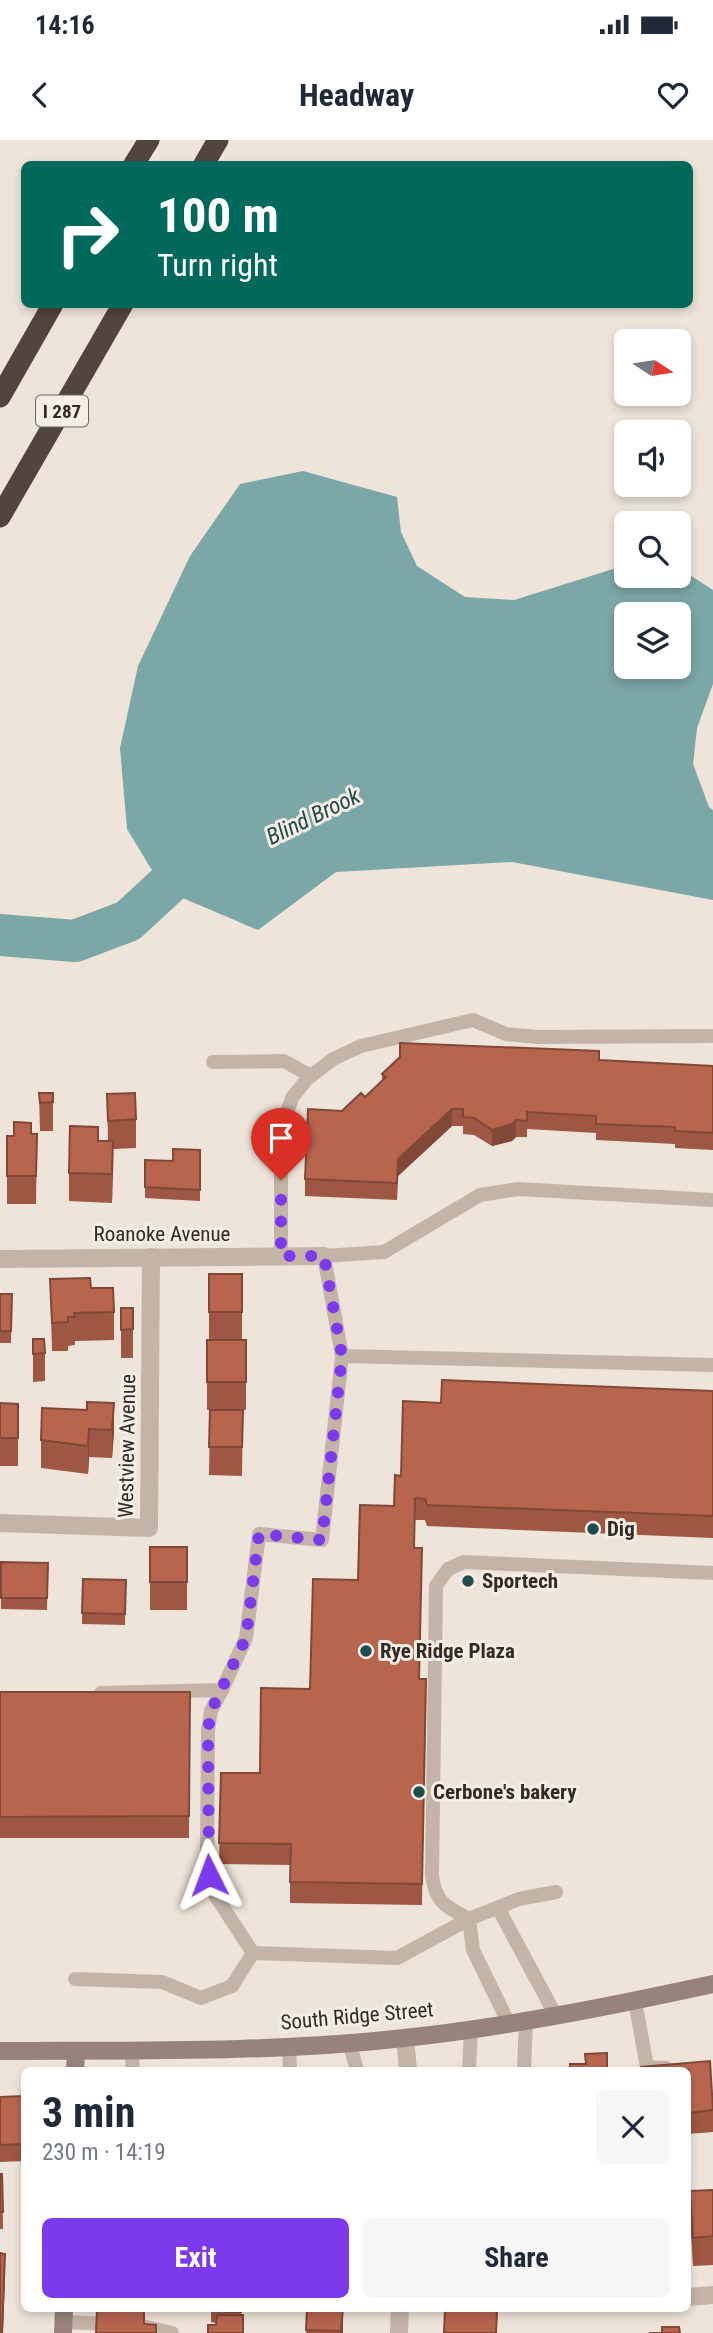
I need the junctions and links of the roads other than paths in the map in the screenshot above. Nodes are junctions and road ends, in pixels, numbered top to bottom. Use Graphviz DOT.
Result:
graph roads {
  1 [pos="149,140"];
  2 [pos="218,140"];
  3 [pos="136,161"];
  4 [pos="206,161"];
  5 [pos="51,308"];
  6 [pos="121,308"];
  7 [pos="0,397"];
  8 [pos="0,517"];
  9 [pos="713,1036"];
  10 [pos="213,1062"];
  11 [pos="311,1076"];
  12 [pos="713,1200"];
  13 [pos="281,1256"];
  14 [pos="324,1256"];
  15 [pos="151,1257"];
  16 [pos="0,1259"];
  17 [pos="342,1356"];
  18 [pos="713,1365"];
  19 [pos="0,1523"];
  20 [pos="713,1573"];
  21 [pos="222,1690"];
  22 [pos="83,1693"];
  23 [pos="556,1892"];
  24 [pos="498,1908"];
  25 [pos="469,1919"];
  26 [pos="253,1953"];
  27 [pos="75,1979"];
  28 [pos="713,1984"];
  29 [pos="635,2001"];
  30 [pos="555,2014"];
  31 [pos="526,2019"];
  32 [pos="508,2022"];
  33 [pos="471,2028"];
  34 [pos="405,2038"];
  35 [pos="349,2042"];
  36 [pos="289,2046"];
  37 [pos="133,2049"];
  38 [pos="0,2051"];
  39 [pos="76,2051"];
  40 [pos="75,2067"];
  41 [pos="132,2067"];
  42 [pos="290,2067"];
  43 [pos="355,2067"];
  44 [pos="408,2067"];
  45 [pos="469,2067"];
  46 [pos="524,2067"];
  47 [pos="685,2067"];
  48 [pos="713,2295"];
  49 [pos="691,2297"];
  50 [pos="400,2312"];
  51 [pos="63,2321"];
  52 [pos="172,2333"];
  53 [pos="399,2333"];
  1 -- 3 [label="highway"];
  2 -- 4 [label="highway"];
  5 -- 7 [label="highway, I 287"];
  6 -- 8 [label="highway, I 287"];
  9 -- 11 [label="lane"];
  10 -- 11 [label="lane"];
  11 -- 13 [label="lane"];
  12 -- 14 [label="lane"];
  13 -- 14 [label="street, Roanoke Avenue"];
  13 -- 15 [label="street, Roanoke Avenue"];
  14 -- 17 [label="lane"];
  15 -- 16 [label="street, Roanoke Avenue"];
  15 -- 19 [label="street, Westview Avenue"];
  17 -- 18 [label="lane"];
  17 -- 21 [label="lane"];
  20 -- 25 [label="lane"];
  21 -- 22 [label="lane"];
  21 -- 26 [label="lane"];
  23 -- 24 [label="lane"];
  24 -- 25 [label="lane"];
  24 -- 30 [label="lane"];
  25 -- 26 [label="lane"];
  25 -- 32 [label="lane"];
  26 -- 27 [label="lane"];
  28 -- 29 [label="street, South Ridge Street"];
  29 -- 30 [label="street, South Ridge Street"];
  29 -- 47 [label="lane"];
  30 -- 31 [label="street, South Ridge Street"];
  31 -- 32 [label="street, South Ridge Street"];
  31 -- 46 [label="lane"];
  32 -- 33 [label="street, South Ridge Street"];
  33 -- 34 [label="street, South Ridge Street"];
  33 -- 45 [label="lane"];
  34 -- 35 [label="street, South Ridge Street"];
  34 -- 44 [label="street"];
  35 -- 36 [label="street, South Ridge Street"];
  35 -- 43 [label="lane"];
  36 -- 37 [label="street, South Ridge Street"];
  36 -- 42 [label="lane"];
  37 -- 39 [label="street, South Ridge Street"];
  37 -- 41 [label="lane"];
  38 -- 39 [label="street, South Ridge Street"];
  39 -- 40 [label="street"];
  48 -- 49 [label="street"];
  50 -- 53 [label="street"];
  51 -- 52 [label="lane"];
}
